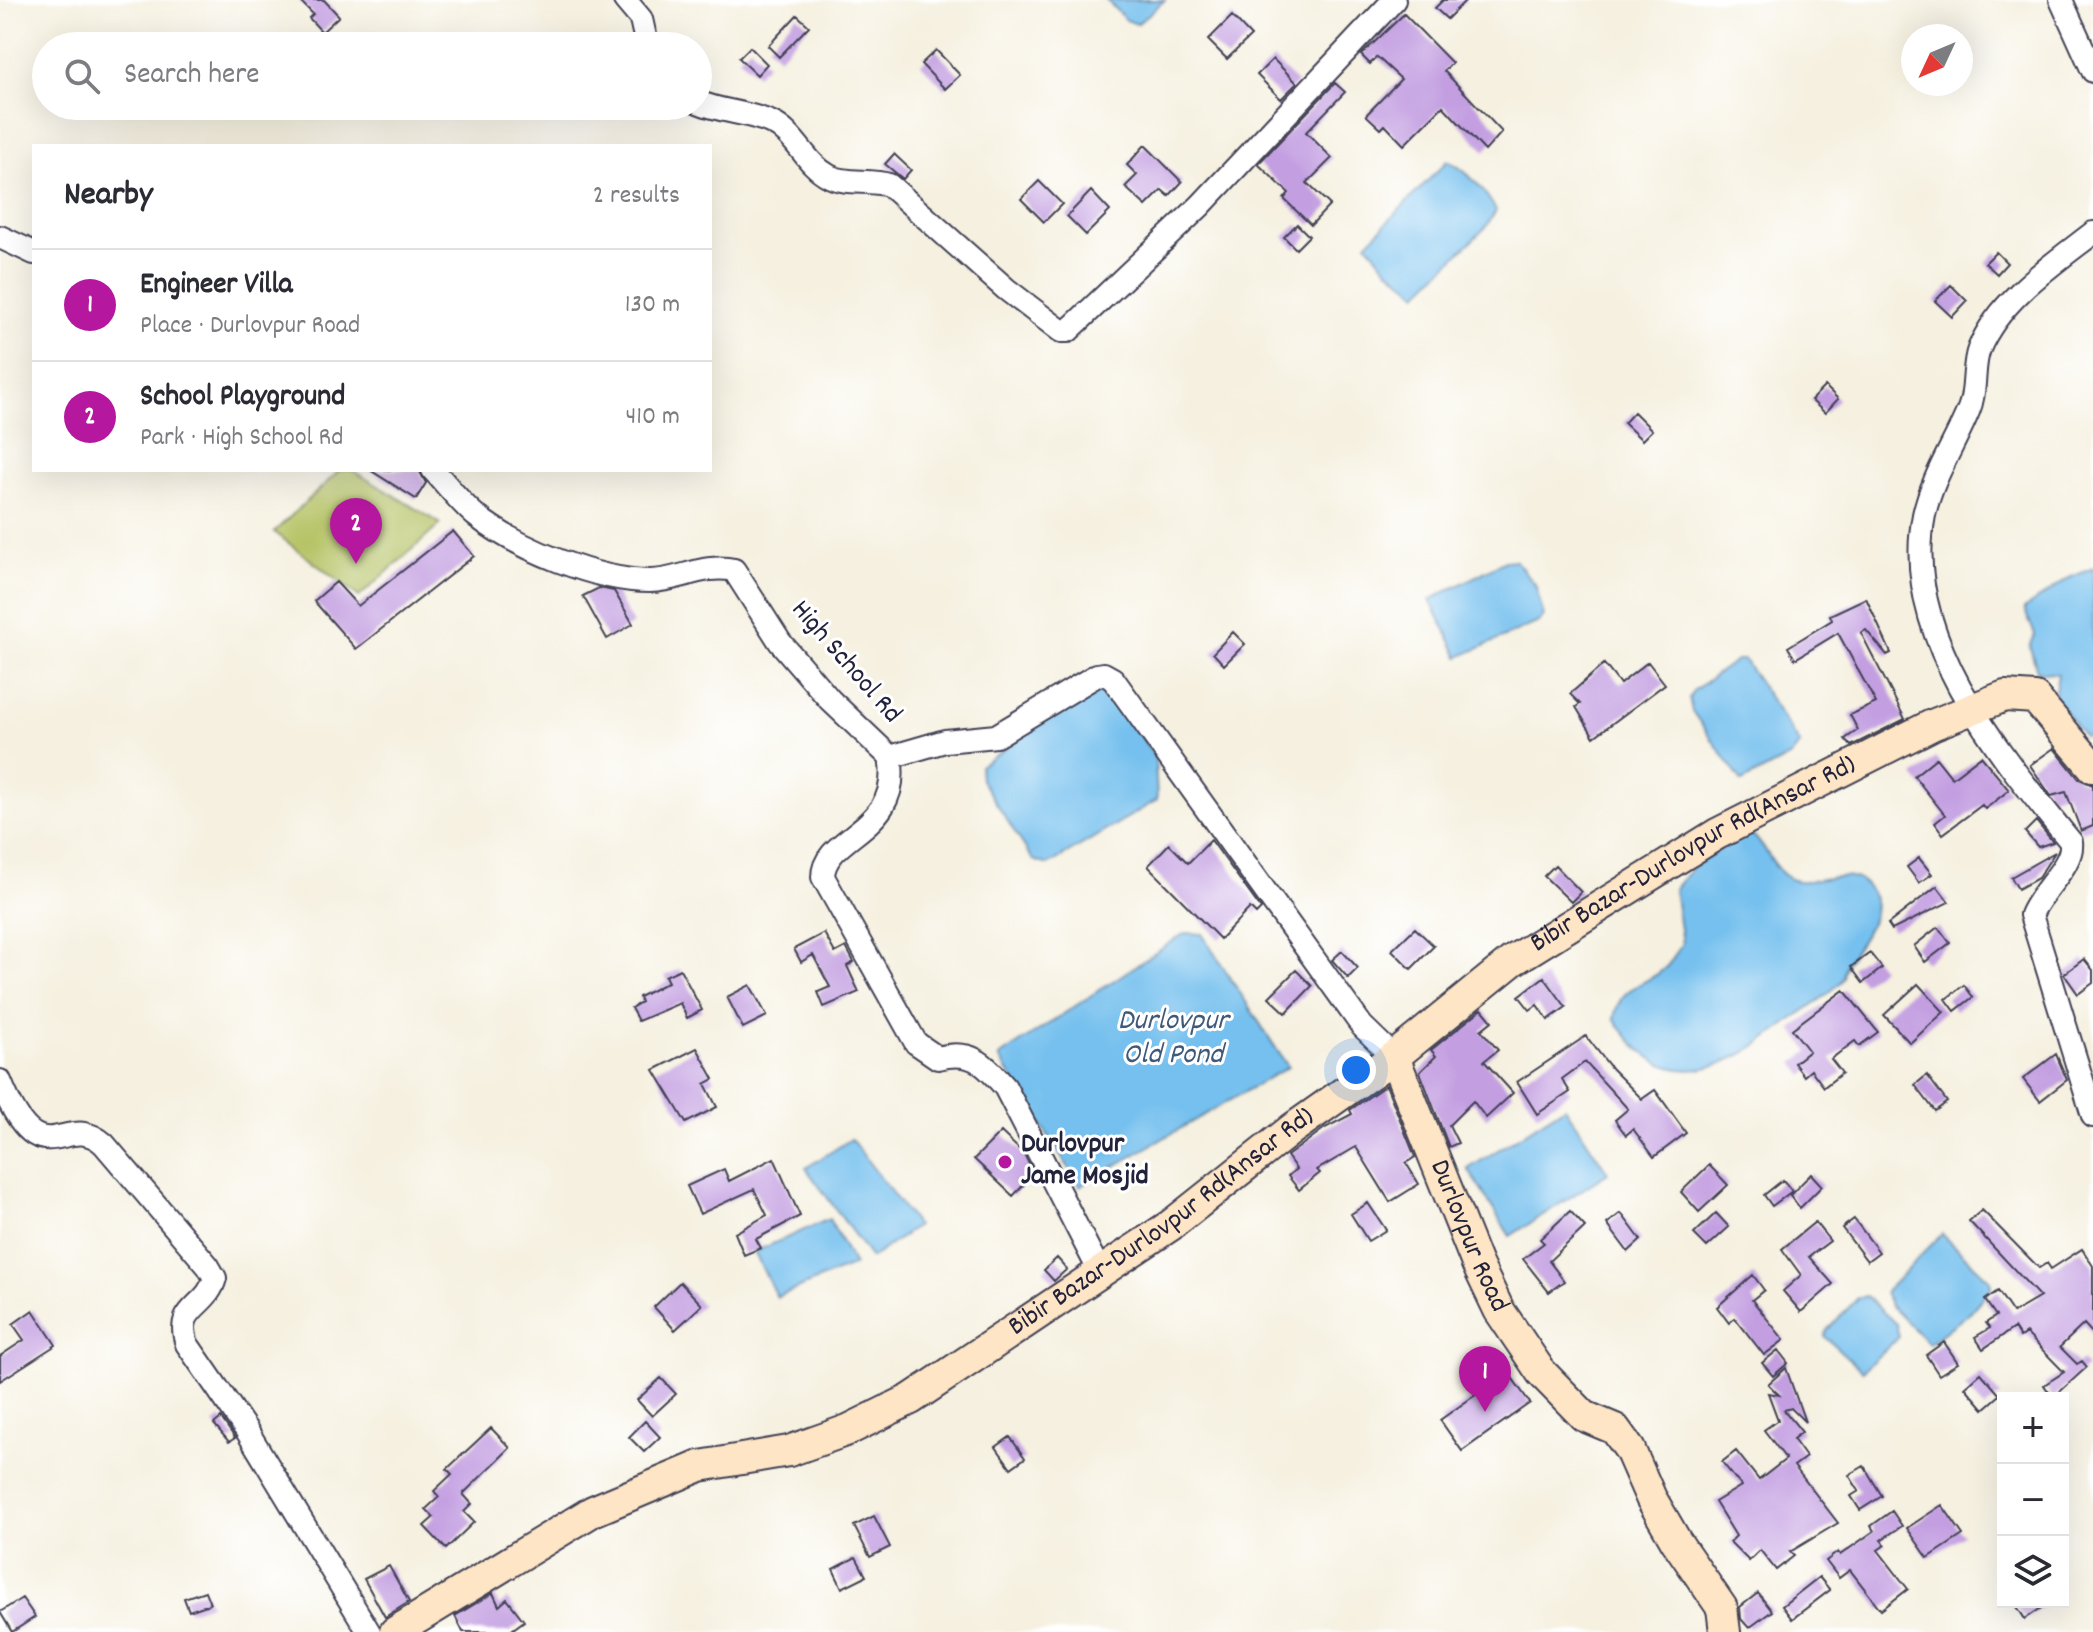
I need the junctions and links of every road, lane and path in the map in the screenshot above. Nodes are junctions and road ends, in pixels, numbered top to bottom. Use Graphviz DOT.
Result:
graph roads {
  1 [pos="625,0"];
  2 [pos="1394,0"];
  3 [pos="2061,0"];
  4 [pos="644,32"];
  5 [pos="2093,71"];
  6 [pos="712,106"];
  7 [pos="2093,233"];
  8 [pos="0,237"];
  9 [pos="32,252"];
  10 [pos="435,472"];
  11 [pos="1970,707"];
  12 [pos="890,757"];
  13 [pos="2093,767"];
  14 [pos="1394,1057"];
  15 [pos="0,1081"];
  16 [pos="2093,1116"];
  17 [pos="1100,1272"];
  18 [pos="369,1632"];
  19 [pos="395,1632"];
  20 [pos="1725,1632"];
  1 -- 4 [label="street"];
  2 -- 6 [label="street"];
  3 -- 5 [label="street"];
  7 -- 11 [label="street"];
  8 -- 9 [label="street"];
  10 -- 12 [label="street, High School Rd"];
  11 -- 13 [label="street, Bibir Bazar-Durlovpur Rd(Ansar Rd)"];
  11 -- 14 [label="street, Bibir Bazar-Durlovpur Rd(Ansar Rd)"];
  11 -- 16 [label="street"];
  12 -- 14 [label="street, High School Rd"];
  12 -- 17 [label="street"];
  14 -- 17 [label="street, Bibir Bazar-Durlovpur Rd(Ansar Rd)"];
  14 -- 20 [label="street, Durlovpur Road"];
  15 -- 18 [label="street"];
  17 -- 19 [label="street, Bibir Bazar-Durlovpur Rd(Ansar Rd)"];
}
